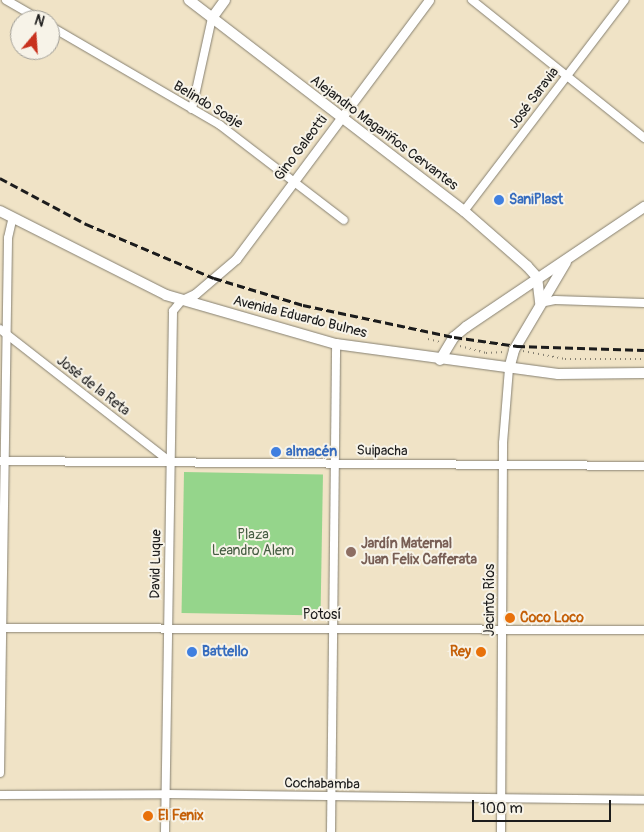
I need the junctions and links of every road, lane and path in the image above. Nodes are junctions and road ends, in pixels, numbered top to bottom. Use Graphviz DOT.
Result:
graph roads {
  1 [pos="6,0"];
  2 [pos="189,0"];
  3 [pos="225,0"];
  4 [pos="429,0"];
  5 [pos="472,0"];
  6 [pos="625,0"];
  7 [pos="23,10"];
  8 [pos="212,18"];
  9 [pos="60,32"];
  10 [pos="567,75"];
  11 [pos="192,109"];
  12 [pos="341,117"];
  13 [pos="644,138"];
  14 [pos="295,180"];
  15 [pos="644,207"];
  16 [pos="0,211"];
  17 [pos="464,211"];
  18 [pos="12,220"];
  19 [pos="344,220"];
  20 [pos="568,260"];
  21 [pos="538,277"];
  22 [pos="182,300"];
  23 [pos="540,303"];
  24 [pos="644,303"];
  25 [pos="3,331"];
  26 [pos="428,339"];
  27 [pos="336,344"];
  28 [pos="448,344"];
  29 [pos="513,352"];
  30 [pos="644,359"];
  31 [pos="440,360"];
  32 [pos="508,369"];
  33 [pos="644,373"];
  34 [pos="3,461"];
  35 [pos="170,462"];
  36 [pos="334,462"];
  37 [pos="504,465"];
  38 [pos="644,466"];
  39 [pos="168,626"];
  40 [pos="1,628"];
  41 [pos="333,628"];
  42 [pos="503,629"];
  43 [pos="644,630"];
  44 [pos="0,773"];
  45 [pos="166,794"];
  46 [pos="0,795"];
  47 [pos="331,797"];
  48 [pos="502,797"];
  49 [pos="644,800"];
  50 [pos="165,832"];
  51 [pos="331,832"];
  52 [pos="502,832"];
  1 -- 7 [label="street"];
  2 -- 8 [label="main road, Alejandro Magariños Cervantes"];
  3 -- 8 [label="main road"];
  4 -- 12 [label="street, Gino Galeotti"];
  5 -- 10 [label="street"];
  6 -- 10 [label="street, José Saravia"];
  8 -- 11 [label="street"];
  8 -- 12 [label="main road, Alejandro Magariños Cervantes"];
  9 -- 11 [label="street, Belindo Soaje"];
  10 -- 13 [label="street"];
  10 -- 17 [label="street, José Saravia"];
  11 -- 14 [label="street, Belindo Soaje"];
  12 -- 14 [label="street, Gino Galeotti"];
  12 -- 17 [label="main road, Alejandro Magariños Cervantes"];
  14 -- 19 [label="street, Belindo Soaje"];
  14 -- 22 [label="street, Gino Galeotti"];
  15 -- 20 [label="main road"];
  16 -- 18 [label="main road, Avenida Eduardo Bulnes"];
  17 -- 21 [label="main road, Alejandro Magariños Cervantes"];
  18 -- 22 [label="main road, Avenida Eduardo Bulnes"];
  18 -- 25 [label="street"];
  20 -- 21 [label="main road"];
  20 -- 23 [label="main road"];
  21 -- 23 [label="main road"];
  21 -- 28 [label="main road"];
  22 -- 27 [label="main road, Avenida Eduardo Bulnes"];
  22 -- 35 [label="street, David Luque"];
  23 -- 24 [label="street"];
  23 -- 29 [label="main road"];
  25 -- 34 [label="street"];
  25 -- 35 [label="street, José de la Reta"];
  26 -- 28 [label="path"];
  27 -- 31 [label="main road, Avenida Eduardo Bulnes"];
  27 -- 36 [label="street"];
  28 -- 29 [label="path"];
  28 -- 31 [label="main road"];
  29 -- 30 [label="path"];
  29 -- 32 [label="main road"];
  31 -- 32 [label="main road, Avenida Eduardo Bulnes"];
  32 -- 33 [label="main road, Avenida Eduardo Bulnes"];
  32 -- 37 [label="street, Jacinto Ríos"];
  34 -- 35 [label="street, Suipacha"];
  34 -- 40 [label="street"];
  35 -- 36 [label="street, Suipacha"];
  35 -- 39 [label="street, David Luque"];
  36 -- 37 [label="street, Suipacha"];
  36 -- 41 [label="street"];
  37 -- 38 [label="street, Suipacha"];
  37 -- 42 [label="street, Jacinto Ríos"];
  39 -- 40 [label="street, Potosí"];
  39 -- 41 [label="street, Potosí"];
  39 -- 45 [label="street, David Luque"];
  40 -- 44 [label="street"];
  41 -- 42 [label="street, Potosí"];
  41 -- 47 [label="street"];
  42 -- 43 [label="street, Potosí"];
  42 -- 48 [label="street, Jacinto Ríos"];
  45 -- 46 [label="street, Cochabamba"];
  45 -- 47 [label="street, Cochabamba"];
  45 -- 50 [label="street, David Luque"];
  47 -- 48 [label="street, Cochabamba"];
  47 -- 51 [label="street"];
  48 -- 49 [label="street, Cochabamba"];
  48 -- 52 [label="street, Jacinto Ríos"];
}
